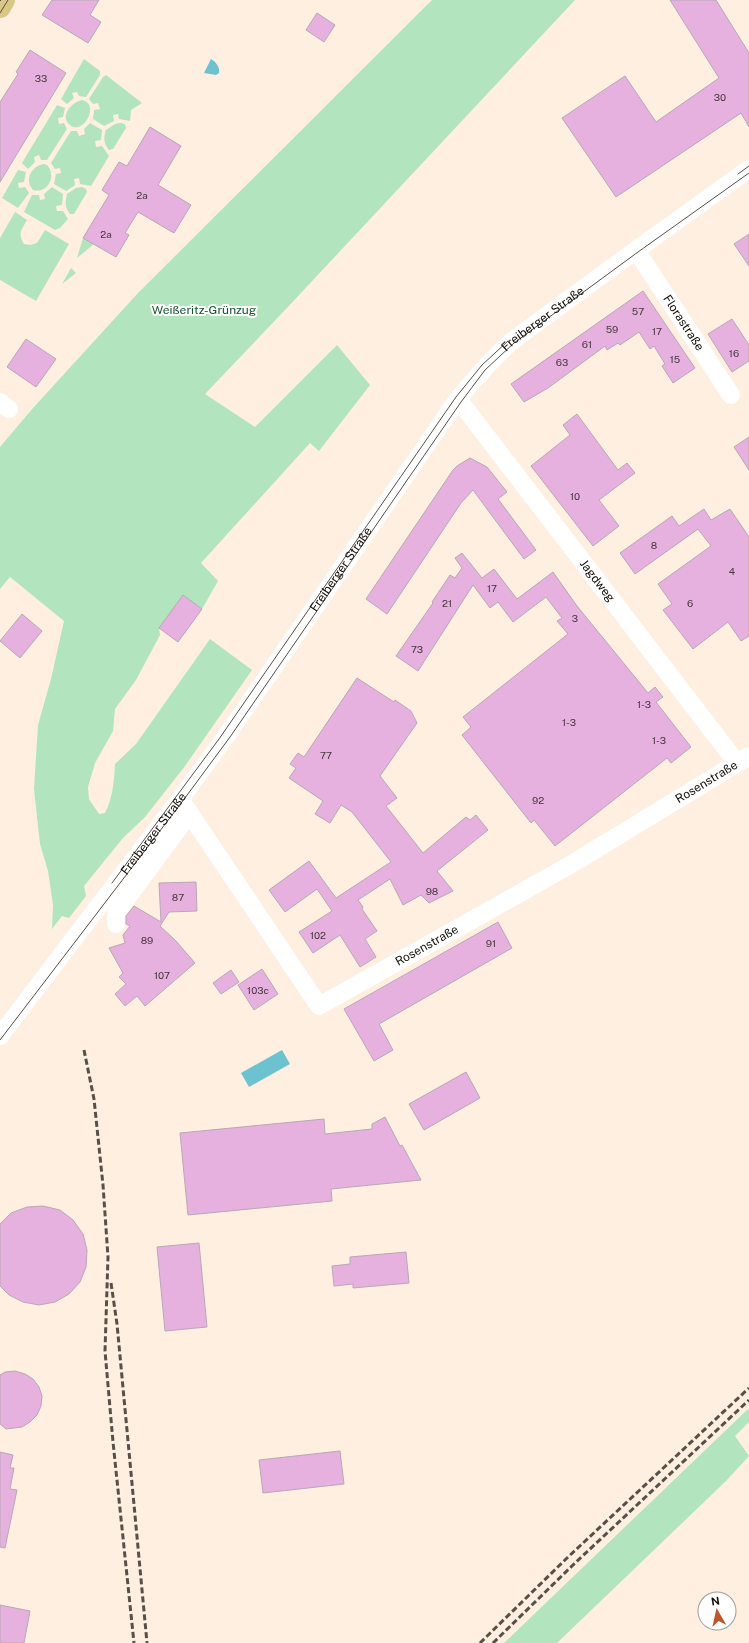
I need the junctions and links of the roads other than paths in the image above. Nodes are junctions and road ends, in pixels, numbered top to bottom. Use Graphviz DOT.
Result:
graph roads {
  1 [pos="4,0"];
  2 [pos="0,7"];
  3 [pos="749,169"];
  4 [pos="636,250"];
  5 [pos="731,395"];
  6 [pos="458,399"];
  7 [pos="743,759"];
  8 [pos="185,806"];
  9 [pos="116,924"];
  10 [pos="1,1031"];
  1 -- 2 [label="main road"];
  3 -- 4 [label="street, Freiberger Straße"];
  4 -- 5 [label="street, Florastraße"];
  4 -- 6 [label="street, Freiberger Straße"];
  6 -- 7 [label="street, Jagdweg"];
  6 -- 8 [label="street, Freiberger Straße"];
  7 -- 8 [label="street, Rosenstraße"];
  8 -- 9 [label="street"];
  8 -- 10 [label="street, Freiberger Straße"];
}
